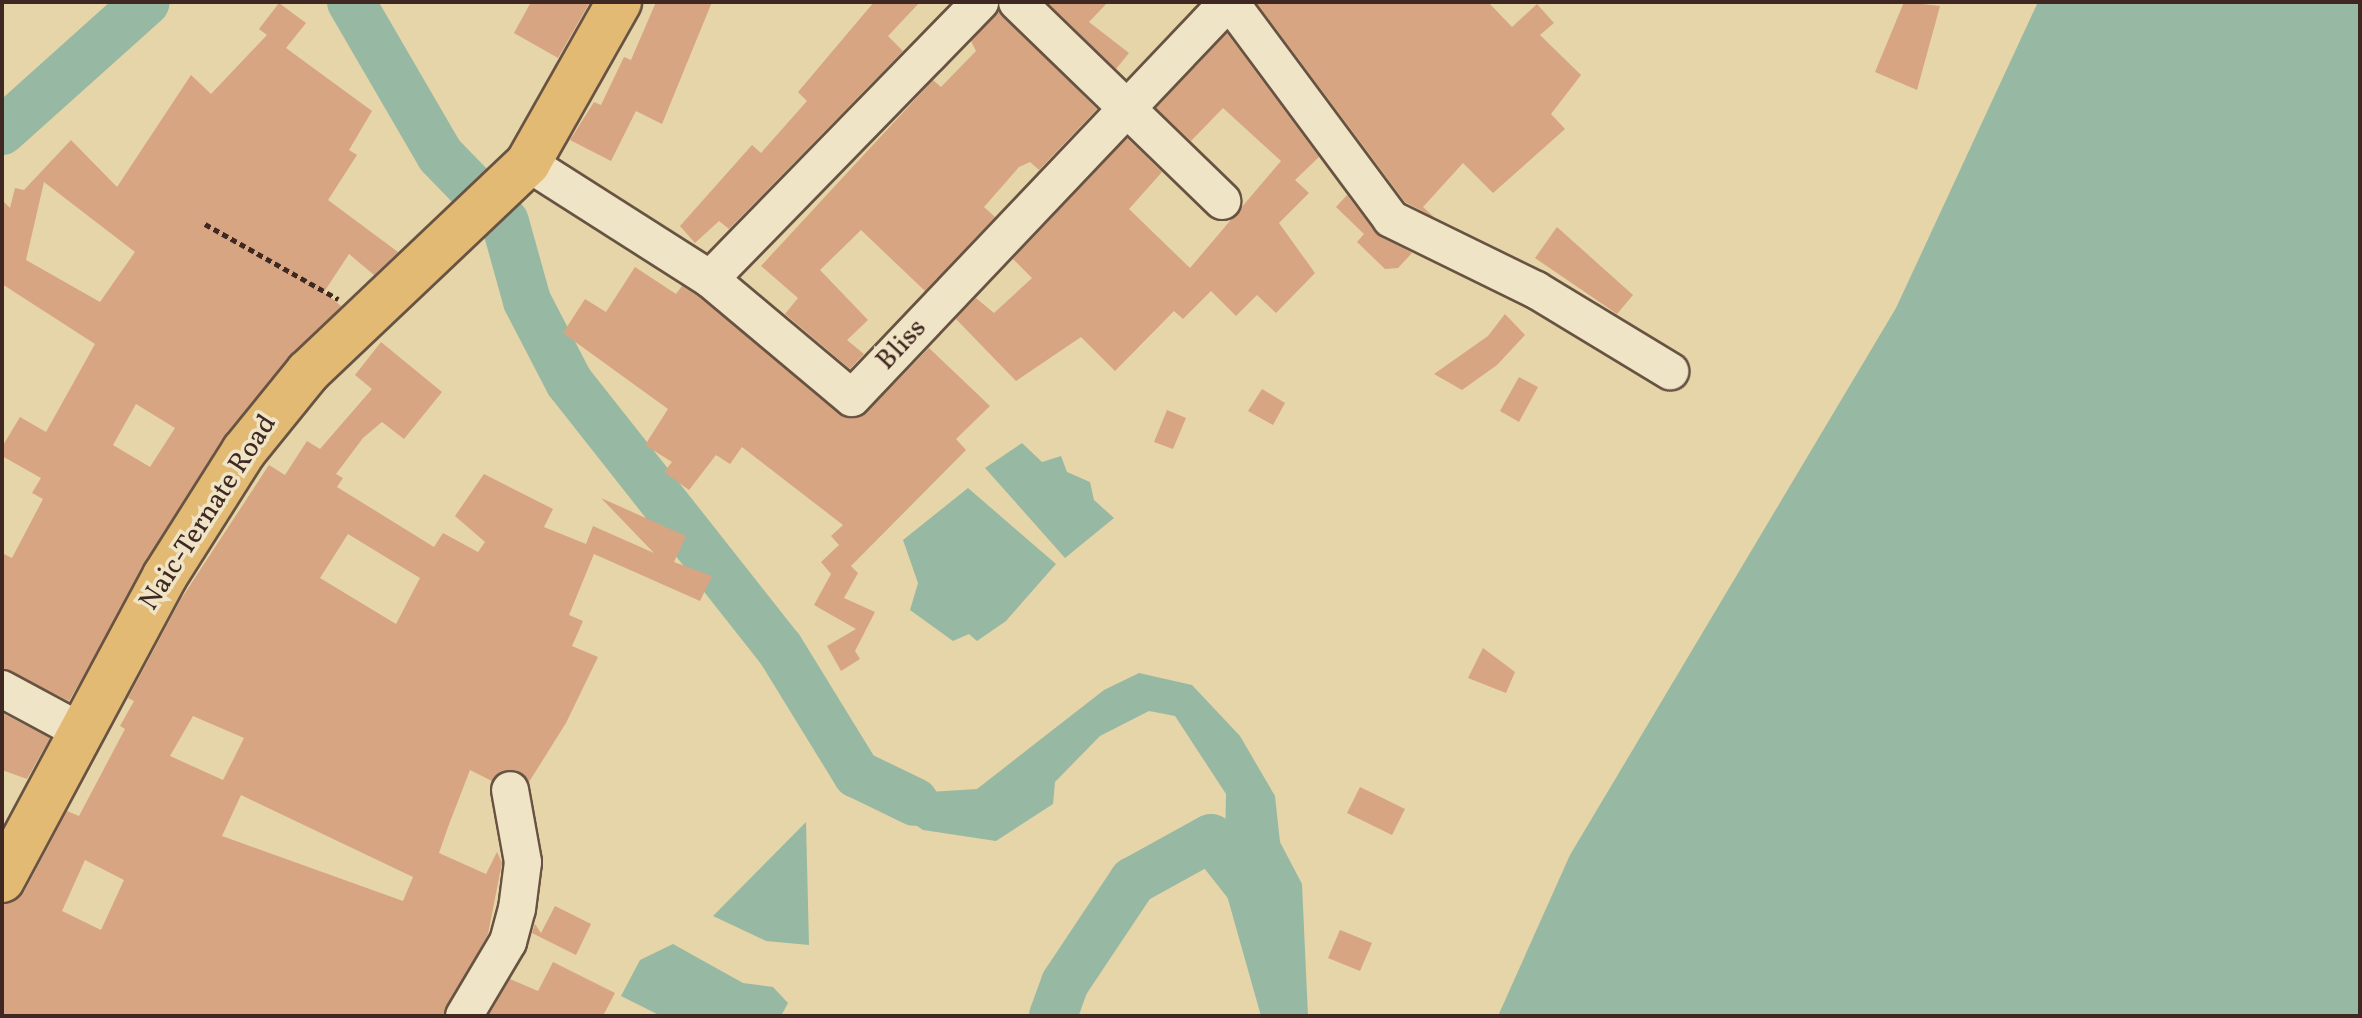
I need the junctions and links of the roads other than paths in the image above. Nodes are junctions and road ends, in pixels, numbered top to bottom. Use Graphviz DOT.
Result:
graph roads {
  1 [pos="619,2"];
  2 [pos="980,2"];
  3 [pos="1017,2"];
  4 [pos="1229,2"];
  5 [pos="1122,110"];
  6 [pos="528,163"];
  7 [pos="1222,201"];
  8 [pos="710,279"];
  9 [pos="1670,371"];
  10 [pos="2,689"];
  11 [pos="78,730"];
  12 [pos="510,790"];
  13 [pos="2,880"];
  14 [pos="464,1016"];
  1 -- 6 [label="main road, Naic-Ternate Road"];
  2 -- 8 [label="street"];
  3 -- 5 [label="street"];
  4 -- 5 [label="street, Bliss"];
  4 -- 9 [label="street"];
  5 -- 7 [label="street"];
  5 -- 8 [label="street, Bliss"];
  6 -- 8 [label="street, Bliss"];
  6 -- 11 [label="main road, Naic-Ternate Road"];
  10 -- 11 [label="street"];
  11 -- 13 [label="main road, Naic-Ternate Road"];
  12 -- 14 [label="street"];
}
